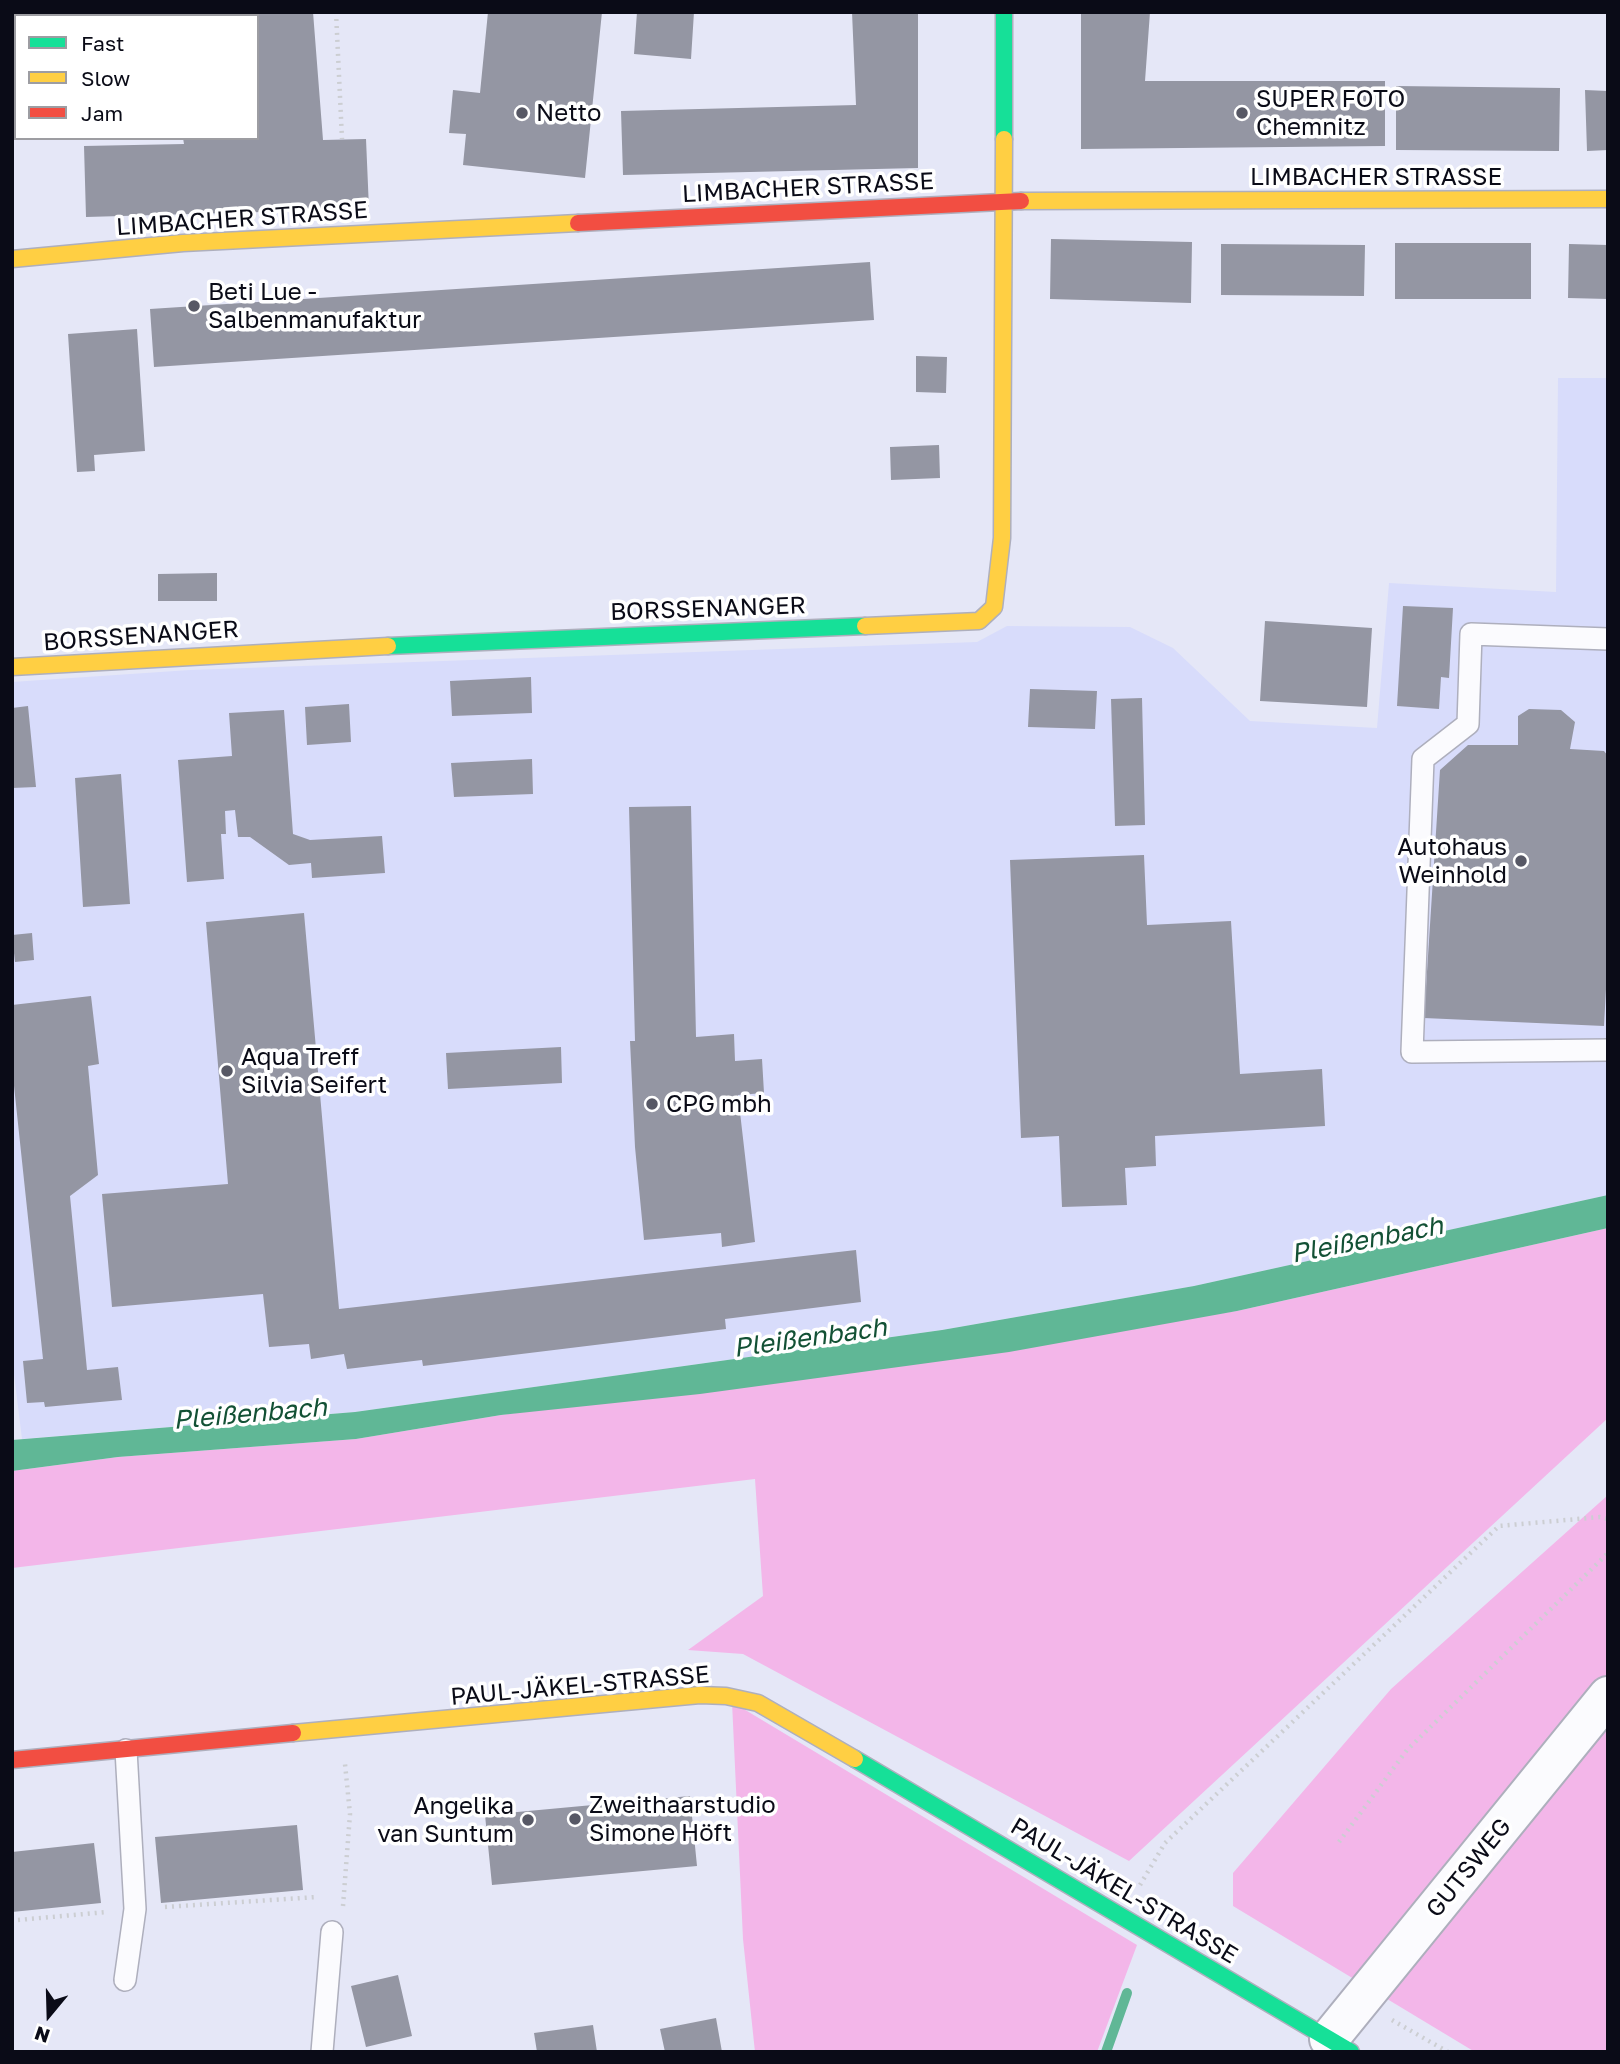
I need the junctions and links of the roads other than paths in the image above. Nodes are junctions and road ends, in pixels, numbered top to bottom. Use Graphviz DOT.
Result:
graph roads {
  1 [pos="1004,12"];
  2 [pos="1608,199"];
  3 [pos="1001,201"];
  4 [pos="12,259"];
  5 [pos="1608,639"];
  6 [pos="12,667"];
  7 [pos="1608,1050"];
  8 [pos="1608,1696"];
  9 [pos="126,1750"];
  10 [pos="12,1760"];
  11 [pos="332,1932"];
  12 [pos="125,1980"];
  13 [pos="1340,2045"];
  14 [pos="321,2052"];
  1 -- 3 [label="street, BORSSENANGER"];
  2 -- 3 [label="street, LIMBACHER STRASSE"];
  3 -- 4 [label="street, LIMBACHER STRASSE"];
  3 -- 6 [label="street, BORSSENANGER"];
  5 -- 7 [label="lane"];
  8 -- 13 [label="street, GUTSWEG"];
  9 -- 10 [label="street, PAUL-JÄKEL-STRASSE"];
  9 -- 12 [label="lane"];
  9 -- 13 [label="street, PAUL-JÄKEL-STRASSE"];
  11 -- 14 [label="lane"];
}
